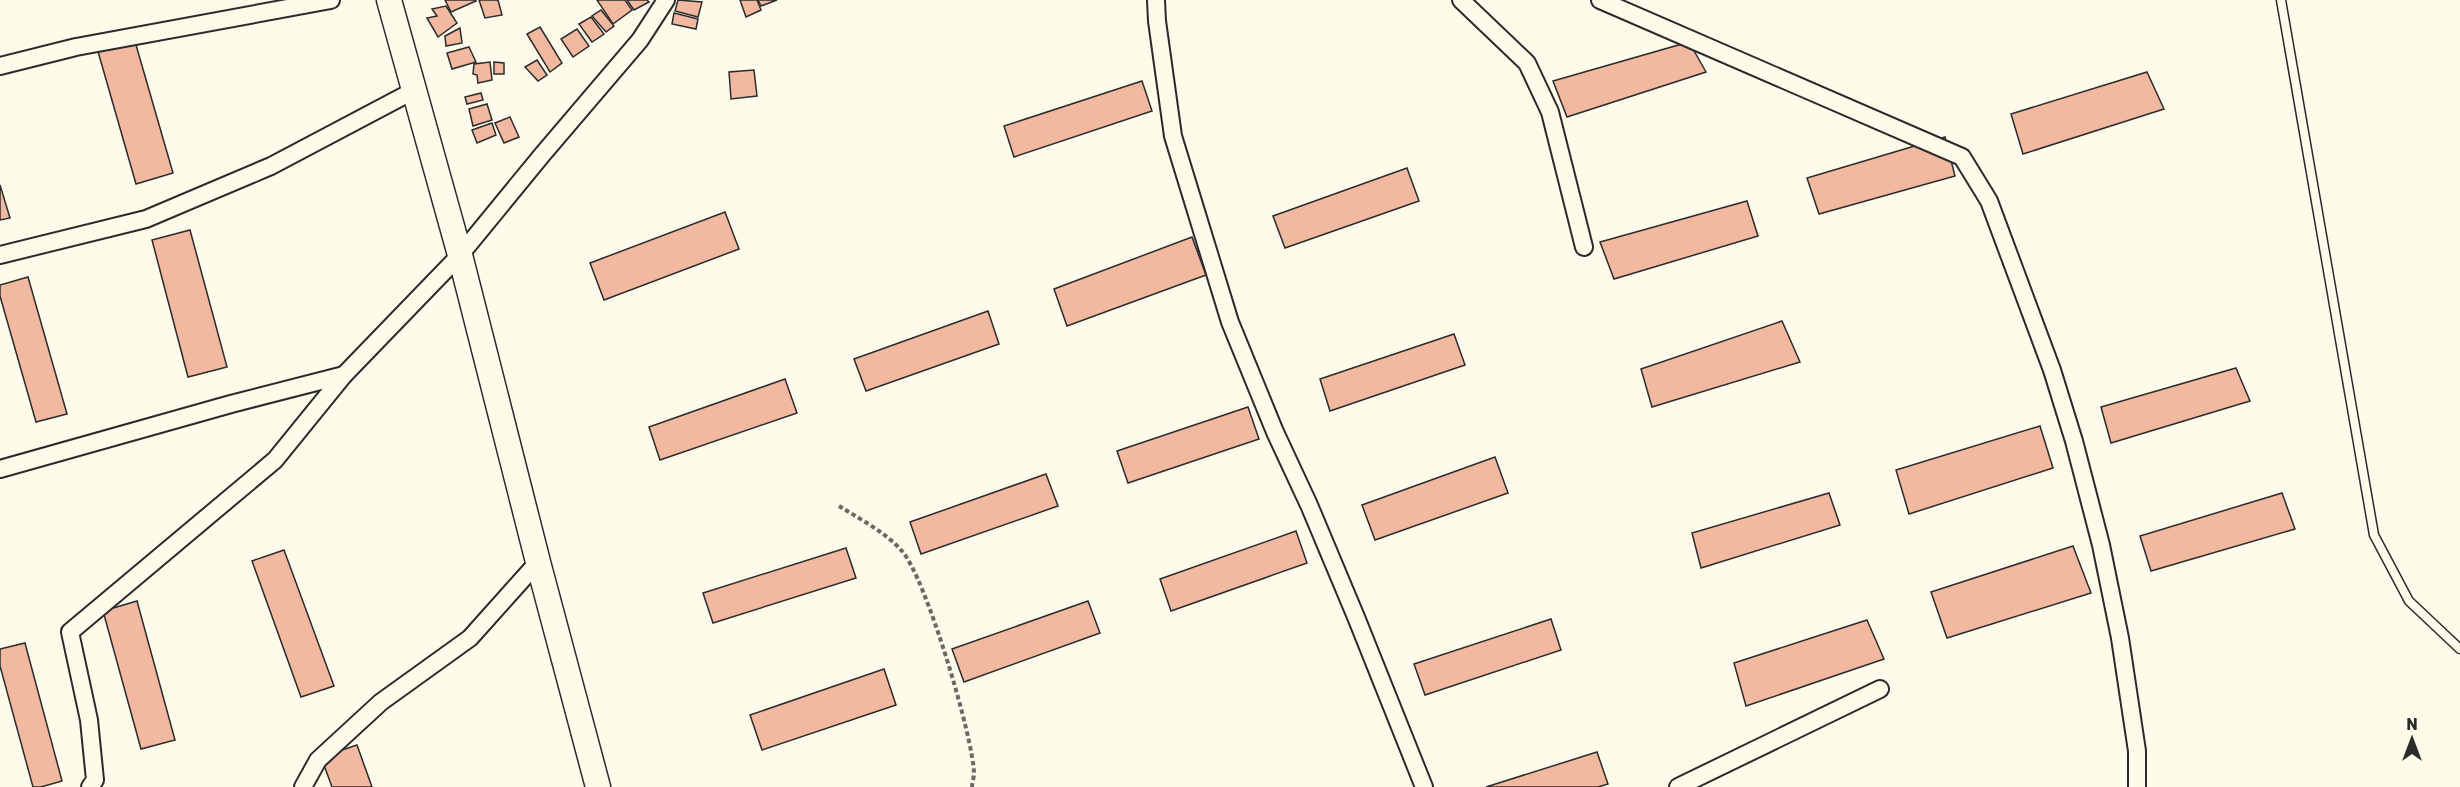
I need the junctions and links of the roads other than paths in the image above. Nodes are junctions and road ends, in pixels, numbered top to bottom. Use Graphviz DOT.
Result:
graph roads {
  1 [pos="331,0"];
  2 [pos="388,0"];
  3 [pos="666,0"];
  4 [pos="1156,0"];
  5 [pos="1461,0"];
  6 [pos="1599,0"];
  7 [pos="2281,0"];
  8 [pos="0,66"];
  9 [pos="413,90"];
  10 [pos="1584,247"];
  11 [pos="0,255"];
  12 [pos="460,255"];
  13 [pos="344,375"];
  14 [pos="0,469"];
  15 [pos="537,562"];
  16 [pos="2460,649"];
  17 [pos="1880,689"];
  18 [pos="90,787"];
  19 [pos="303,787"];
  20 [pos="598,787"];
  21 [pos="1424,787"];
  22 [pos="1678,787"];
  23 [pos="2137,787"];
  1 -- 8 [label="street"];
  2 -- 9 [label="main road"];
  3 -- 12 [label="street"];
  4 -- 21 [label="street"];
  5 -- 10 [label="street"];
  6 -- 23 [label="street"];
  7 -- 16 [label="lane"];
  9 -- 11 [label="street"];
  9 -- 12 [label="main road"];
  12 -- 13 [label="street"];
  12 -- 15 [label="main road"];
  13 -- 14 [label="street"];
  13 -- 18 [label="street"];
  15 -- 19 [label="street"];
  15 -- 20 [label="main road"];
  17 -- 22 [label="street"];
}
